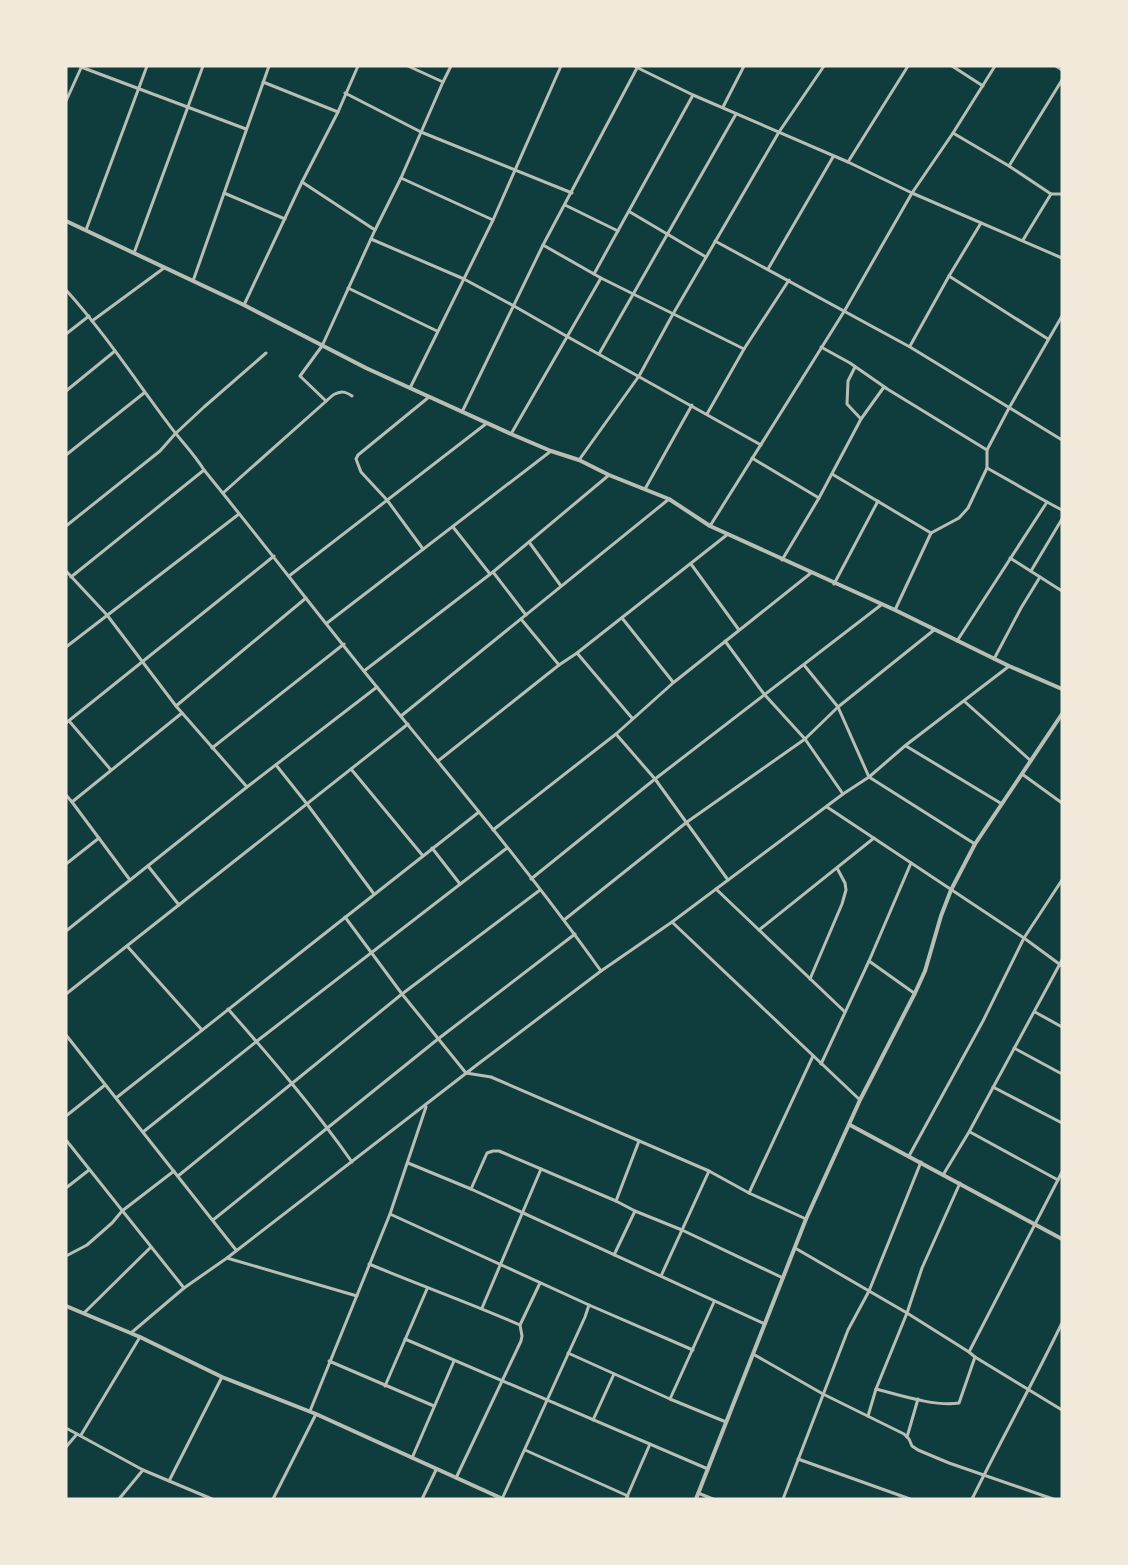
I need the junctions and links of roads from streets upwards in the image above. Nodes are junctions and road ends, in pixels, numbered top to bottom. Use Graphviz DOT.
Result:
graph roads {
  1 [pos="147,66"];
  2 [pos="203,66"];
  3 [pos="269,66"];
  4 [pos="358,66"];
  5 [pos="408,66"];
  6 [pos="451,66"];
  7 [pos="561,66"];
  8 [pos="636,66"];
  9 [pos="744,66"];
  10 [pos="824,66"];
  11 [pos="908,66"];
  12 [pos="952,66"];
  13 [pos="995,66"];
  14 [pos="1056,66"];
  15 [pos="82,67"];
  16 [pos="1062,70"];
  17 [pos="1062,80"];
  18 [pos="263,82"];
  19 [pos="443,82"];
  20 [pos="983,86"];
  21 [pos="139,88"];
  22 [pos="345,93"];
  23 [pos="693,94"];
  24 [pos="66,100"];
  25 [pos="723,106"];
  26 [pos="188,108"];
  27 [pos="338,112"];
  28 [pos="737,113"];
  29 [pos="246,129"];
  30 [pos="421,132"];
  31 [pos="779,132"];
  32 [pos="953,133"];
  33 [pos="834,156"];
  34 [pos="848,162"];
  35 [pos="1009,166"];
  36 [pos="516,170"];
  37 [pos="401,178"];
  38 [pos="302,182"];
  39 [pos="224,193"];
  40 [pos="572,193"];
  41 [pos="912,193"];
  42 [pos="1051,194"];
  43 [pos="1062,194"];
  44 [pos="565,205"];
  45 [pos="629,212"];
  46 [pos="285,219"];
  47 [pos="493,220"];
  48 [pos="66,221"];
  49 [pos="981,223"];
  50 [pos="375,230"];
  51 [pos="86,231"];
  52 [pos="618,231"];
  53 [pos="667,235"];
  54 [pos="371,239"];
  55 [pos="1023,240"];
  56 [pos="715,241"];
  57 [pos="543,245"];
  58 [pos="134,254"];
  59 [pos="706,256"];
  60 [pos="1062,258"];
  61 [pos="164,268"];
  62 [pos="768,269"];
  63 [pos="594,274"];
  64 [pos="949,276"];
  65 [pos="601,278"];
  66 [pos="464,279"];
  67 [pos="789,280"];
  68 [pos="193,281"];
  69 [pos="348,288"];
  70 [pos="66,290"];
  71 [pos="634,294"];
  72 [pos="244,305"];
  73 [pos="514,306"];
  74 [pos="845,310"];
  75 [pos="672,314"];
  76 [pos="89,316"];
  77 [pos="1062,316"];
  78 [pos="92,321"];
  79 [pos="437,331"];
  80 [pos="66,334"];
  81 [pos="568,337"];
  82 [pos="1048,339"];
  83 [pos="322,346"];
  84 [pos="910,346"];
  85 [pos="821,347"];
  86 [pos="744,349"];
  87 [pos="115,351"];
  88 [pos="266,353"];
  89 [pos="599,354"];
  90 [pos="855,367"];
  91 [pos="639,376"];
  92 [pos="884,387"];
  93 [pos="410,388"];
  94 [pos="66,391"];
  95 [pos="145,392"];
  96 [pos="352,396"];
  97 [pos="429,397"];
  98 [pos="326,402"];
  99 [pos="692,405"];
  100 [pos="1010,408"];
  101 [pos="462,412"];
  102 [pos="707,414"];
  103 [pos="861,420"];
  104 [pos="487,423"];
  105 [pos="175,434"];
  106 [pos="511,434"];
  107 [pos="1062,440"];
  108 [pos="761,445"];
  109 [pos="987,450"];
  110 [pos="551,451"];
  111 [pos="66,455"];
  112 [pos="752,458"];
  113 [pos="579,460"];
  114 [pos="987,468"];
  115 [pos="204,470"];
  116 [pos="832,474"];
  117 [pos="609,475"];
  118 [pos="645,489"];
  119 [pos="223,494"];
  120 [pos="819,498"];
  121 [pos="669,499"];
  122 [pos="387,500"];
  123 [pos="878,501"];
  124 [pos="1047,501"];
  125 [pos="1062,510"];
  126 [pos="239,514"];
  127 [pos="1062,519"];
  128 [pos="66,526"];
  129 [pos="710,526"];
  130 [pos="453,527"];
  131 [pos="932,533"];
  132 [pos="728,534"];
  133 [pos="530,542"];
  134 [pos="423,549"];
  135 [pos="274,556"];
  136 [pos="1010,558"];
  137 [pos="782,560"];
  138 [pos="691,564"];
  139 [pos="66,571"];
  140 [pos="1031,571"];
  141 [pos="491,573"];
  142 [pos="811,573"];
  143 [pos="290,576"];
  144 [pos="71,577"];
  145 [pos="1040,577"];
  146 [pos="834,584"];
  147 [pos="561,586"];
  148 [pos="1062,591"];
  149 [pos="306,598"];
  150 [pos="881,605"];
  151 [pos="895,610"];
  152 [pos="107,615"];
  153 [pos="526,615"];
  154 [pos="622,618"];
  155 [pos="521,619"];
  156 [pos="327,623"];
  157 [pos="739,630"];
  158 [pos="934,630"];
  159 [pos="725,641"];
  160 [pos="957,641"];
  161 [pos="344,644"];
  162 [pos="66,648"];
  163 [pos="577,653"];
  164 [pos="994,659"];
  165 [pos="141,661"];
  166 [pos="804,664"];
  167 [pos="559,665"];
  168 [pos="1009,666"];
  169 [pos="364,671"];
  170 [pos="673,683"];
  171 [pos="377,687"];
  172 [pos="1062,688"];
  173 [pos="764,694"];
  174 [pos="964,701"];
  175 [pos="176,706"];
  176 [pos="838,707"];
  177 [pos="182,713"];
  178 [pos="1062,714"];
  179 [pos="401,716"];
  180 [pos="633,718"];
  181 [pos="68,722"];
  182 [pos="408,724"];
  183 [pos="616,734"];
  184 [pos="805,739"];
  185 [pos="906,746"];
  186 [pos="212,748"];
  187 [pos="438,761"];
  188 [pos="1031,761"];
  189 [pos="276,765"];
  190 [pos="351,769"];
  191 [pos="111,770"];
  192 [pos="1022,774"];
  193 [pos="868,777"];
  194 [pos="655,779"];
  195 [pos="246,787"];
  196 [pos="843,794"];
  197 [pos="66,795"];
  198 [pos="72,802"];
  199 [pos="1062,802"];
  200 [pos="307,804"];
  201 [pos="1002,804"];
  202 [pos="827,807"];
  203 [pos="478,812"];
  204 [pos="687,822"];
  205 [pos="493,830"];
  206 [pos="99,838"];
  207 [pos="874,838"];
  208 [pos="975,844"];
  209 [pos="432,848"];
  210 [pos="507,848"];
  211 [pos="423,856"];
  212 [pos="911,863"];
  213 [pos="66,864"];
  214 [pos="148,866"];
  215 [pos="837,868"];
  216 [pos="531,879"];
  217 [pos="130,880"];
  218 [pos="728,880"];
  219 [pos="1062,880"];
  220 [pos="460,884"];
  221 [pos="716,888"];
  222 [pos="540,890"];
  223 [pos="951,890"];
  224 [pos="374,894"];
  225 [pos="179,905"];
  226 [pos="345,917"];
  227 [pos="564,920"];
  228 [pos="672,922"];
  229 [pos="759,930"];
  230 [pos="66,931"];
  231 [pos="575,934"];
  232 [pos="1024,938"];
  233 [pos="127,946"];
  234 [pos="372,952"];
  235 [pos="870,961"];
  236 [pos="1061,963"];
  237 [pos="601,971"];
  238 [pos="810,979"];
  239 [pos="915,993"];
  240 [pos="66,994"];
  241 [pos="402,994"];
  242 [pos="228,1009"];
  243 [pos="845,1012"];
  244 [pos="1035,1012"];
  245 [pos="1062,1028"];
  246 [pos="202,1030"];
  247 [pos="66,1037"];
  248 [pos="438,1039"];
  249 [pos="257,1041"];
  250 [pos="1014,1048"];
  251 [pos="813,1056"];
  252 [pos="821,1064"];
  253 [pos="466,1073"];
  254 [pos="1062,1074"];
  255 [pos="294,1084"];
  256 [pos="105,1085"];
  257 [pos="993,1088"];
  258 [pos="116,1098"];
  259 [pos="860,1100"];
  260 [pos="427,1105"];
  261 [pos="66,1116"];
  262 [pos="1062,1124"];
  263 [pos="850,1125"];
  264 [pos="328,1128"];
  265 [pos="143,1132"];
  266 [pos="969,1132"];
  267 [pos="66,1140"];
  268 [pos="639,1141"];
  269 [pos="909,1156"];
  270 [pos="352,1162"];
  271 [pos="921,1162"];
  272 [pos="408,1164"];
  273 [pos="541,1169"];
  274 [pos="89,1170"];
  275 [pos="174,1172"];
  276 [pos="709,1172"];
  277 [pos="1062,1172"];
  278 [pos="943,1174"];
  279 [pos="178,1176"];
  280 [pos="1058,1180"];
  281 [pos="960,1183"];
  282 [pos="66,1188"];
  283 [pos="471,1189"];
  284 [pos="749,1193"];
  285 [pos="616,1201"];
  286 [pos="123,1211"];
  287 [pos="635,1211"];
  288 [pos="522,1213"];
  289 [pos="390,1214"];
  290 [pos="213,1220"];
  291 [pos="806,1220"];
  292 [pos="1034,1224"];
  293 [pos="682,1230"];
  294 [pos="1062,1239"];
  295 [pos="151,1247"];
  296 [pos="795,1248"];
  297 [pos="236,1251"];
  298 [pos="66,1256"];
  299 [pos="614,1256"];
  300 [pos="227,1258"];
  301 [pos="369,1264"];
  302 [pos="501,1264"];
  303 [pos="661,1276"];
  304 [pos="783,1278"];
  305 [pos="540,1283"];
  306 [pos="184,1288"];
  307 [pos="427,1289"];
  308 [pos="869,1291"];
  309 [pos="357,1296"];
  310 [pos="714,1302"];
  311 [pos="589,1305"];
  312 [pos="66,1306"];
  313 [pos="482,1308"];
  314 [pos="84,1313"];
  315 [pos="907,1313"];
  316 [pos="1062,1323"];
  317 [pos="765,1324"];
  318 [pos="520,1325"];
  319 [pos="131,1333"];
  320 [pos="140,1337"];
  321 [pos="405,1339"];
  322 [pos="693,1350"];
  323 [pos="969,1352"];
  324 [pos="568,1353"];
  325 [pos="752,1353"];
  326 [pos="975,1357"];
  327 [pos="329,1361"];
  328 [pos="454,1361"];
  329 [pos="614,1374"];
  330 [pos="222,1377"];
  331 [pos="501,1379"];
  332 [pos="385,1386"];
  333 [pos="876,1389"];
  334 [pos="1030,1389"];
  335 [pos="823,1394"];
  336 [pos="670,1399"];
  337 [pos="918,1399"];
  338 [pos="547,1400"];
  339 [pos="434,1406"];
  340 [pos="1062,1410"];
  341 [pos="310,1412"];
  342 [pos="316,1414"];
  343 [pos="868,1416"];
  344 [pos="593,1420"];
  345 [pos="726,1422"];
  346 [pos="66,1428"];
  347 [pos="79,1435"];
  348 [pos="908,1437"];
  349 [pos="650,1444"];
  350 [pos="66,1447"];
  351 [pos="525,1450"];
  352 [pos="412,1458"];
  353 [pos="798,1459"];
  354 [pos="708,1469"];
  355 [pos="143,1470"];
  356 [pos="436,1470"];
  357 [pos="984,1475"];
  358 [pos="456,1478"];
  359 [pos="169,1481"];
  360 [pos="698,1493"];
  361 [pos="202,1497"];
  362 [pos="627,1498"];
  363 [pos="119,1499"];
  364 [pos="212,1499"];
  365 [pos="273,1499"];
  366 [pos="422,1499"];
  367 [pos="502,1499"];
  368 [pos="696,1499"];
  369 [pos="713,1499"];
  370 [pos="783,1499"];
  371 [pos="910,1499"];
  372 [pos="972,1499"];
  373 [pos="1053,1499"];
  1 -- 21 [label="street"];
  2 -- 26 [label="street"];
  3 -- 18 [label="street"];
  4 -- 22 [label="street"];
  5 -- 19 [label="street"];
  6 -- 19 [label="street"];
  7 -- 36 [label="street"];
  8 -- 23 [label="street"];
  8 -- 40 [label="street"];
  9 -- 25 [label="street"];
  10 -- 31 [label="street"];
  11 -- 34 [label="street"];
  12 -- 20 [label="street"];
  13 -- 20 [label="street"];
  14 -- 16 [label="street"];
  15 -- 21 [label="street"];
  15 -- 24 [label="street"];
  17 -- 35 [label="street"];
  18 -- 27 [label="street"];
  18 -- 29 [label="street"];
  19 -- 30 [label="street"];
  20 -- 32 [label="street"];
  21 -- 26 [label="street"];
  21 -- 51 [label="street"];
  22 -- 27 [label="street"];
  22 -- 30 [label="street"];
  23 -- 25 [label="street"];
  23 -- 45 [label="street"];
  25 -- 28 [label="street"];
  26 -- 29 [label="street"];
  26 -- 58 [label="street"];
  27 -- 38 [label="street"];
  28 -- 31 [label="street"];
  28 -- 53 [label="street"];
  29 -- 39 [label="street"];
  30 -- 36 [label="street"];
  30 -- 37 [label="street"];
  31 -- 33 [label="street"];
  31 -- 56 [label="street"];
  32 -- 35 [label="street"];
  32 -- 41 [label="street"];
  33 -- 34 [label="street"];
  33 -- 62 [label="street"];
  34 -- 41 [label="street"];
  35 -- 42 [label="street"];
  36 -- 40 [label="street"];
  36 -- 47 [label="street"];
  37 -- 47 [label="street"];
  37 -- 50 [label="street"];
  38 -- 46 [label="street"];
  38 -- 50 [label="street"];
  39 -- 46 [label="street"];
  39 -- 68 [label="street"];
  40 -- 44 [label="street"];
  41 -- 49 [label="street"];
  41 -- 74 [label="street"];
  42 -- 43 [label="street"];
  42 -- 55 [label="street"];
  44 -- 52 [label="street"];
  44 -- 57 [label="street"];
  45 -- 52 [label="street"];
  45 -- 53 [label="street"];
  46 -- 72 [label="street"];
  47 -- 66 [label="street"];
  48 -- 51 [label="street"];
  49 -- 55 [label="street"];
  49 -- 64 [label="street"];
  50 -- 54 [label="street"];
  51 -- 58 [label="street"];
  52 -- 63 [label="street"];
  53 -- 59 [label="street"];
  53 -- 71 [label="street"];
  54 -- 66 [label="street"];
  54 -- 69 [label="street"];
  55 -- 60 [label="street"];
  56 -- 59 [label="street"];
  56 -- 62 [label="street"];
  57 -- 63 [label="street"];
  57 -- 73 [label="street"];
  58 -- 61 [label="street"];
  59 -- 75 [label="street"];
  61 -- 68 [label="street"];
  61 -- 78 [label="street"];
  62 -- 67 [label="street"];
  63 -- 65 [label="street"];
  64 -- 82 [label="street"];
  64 -- 84 [label="street"];
  65 -- 71 [label="street"];
  65 -- 81 [label="street"];
  66 -- 73 [label="street"];
  66 -- 79 [label="street"];
  67 -- 74 [label="street"];
  67 -- 86 [label="street"];
  68 -- 72 [label="street"];
  69 -- 79 [label="street"];
  69 -- 83 [label="street"];
  70 -- 76 [label="street"];
  71 -- 75 [label="street"];
  71 -- 89 [label="street"];
  72 -- 83 [label="street"];
  73 -- 81 [label="street"];
  73 -- 101 [label="street"];
  74 -- 84 [label="street"];
  74 -- 85 [label="street"];
  75 -- 86 [label="street"];
  75 -- 91 [label="street"];
  76 -- 78 [label="street"];
  76 -- 80 [label="street"];
  77 -- 82 [label="street"];
  78 -- 87 [label="street"];
  79 -- 93 [label="street"];
  81 -- 89 [label="street"];
  81 -- 106 [label="street"];
  82 -- 100 [label="street"];
  83 -- 93 [label="street"];
  83 -- 98 [label="street"];
  84 -- 100 [label="street"];
  85 -- 90 [label="street"];
  85 -- 108 [label="street"];
  86 -- 102 [label="street"];
  87 -- 94 [label="street"];
  87 -- 95 [label="street"];
  88 -- 105 [label="street"];
  89 -- 91 [label="street"];
  90 -- 92 [label="street"];
  90 -- 103 [label="street"];
  91 -- 99 [label="street"];
  91 -- 113 [label="street"];
  92 -- 103 [label="street"];
  92 -- 109 [label="street"];
  93 -- 97 [label="street"];
  95 -- 105 [label="street"];
  95 -- 111 [label="street"];
  96 -- 98 [label="street"];
  97 -- 101 [label="street"];
  97 -- 122 [label="street"];
  98 -- 119 [label="street"];
  99 -- 102 [label="street"];
  99 -- 118 [label="street"];
  100 -- 107 [label="street"];
  100 -- 109 [label="street"];
  101 -- 104 [label="street"];
  102 -- 108 [label="street"];
  103 -- 116 [label="street"];
  104 -- 106 [label="street"];
  104 -- 122 [label="street"];
  105 -- 115 [label="street"];
  105 -- 128 [label="street"];
  106 -- 110 [label="street"];
  108 -- 112 [label="street"];
  109 -- 114 [label="street"];
  110 -- 113 [label="street"];
  110 -- 130 [label="street"];
  112 -- 120 [label="street"];
  112 -- 129 [label="street"];
  113 -- 117 [label="street"];
  114 -- 124 [label="street"];
  114 -- 131 [label="street"];
  115 -- 119 [label="street"];
  115 -- 144 [label="street"];
  116 -- 120 [label="street"];
  116 -- 123 [label="street"];
  117 -- 118 [label="street"];
  117 -- 133 [label="street"];
  118 -- 121 [label="street"];
  119 -- 126 [label="street"];
  120 -- 137 [label="street"];
  121 -- 129 [label="street"];
  121 -- 147 [label="street"];
  122 -- 134 [label="street"];
  122 -- 143 [label="street"];
  123 -- 131 [label="street"];
  123 -- 146 [label="street"];
  124 -- 125 [label="street"];
  124 -- 136 [label="street"];
  126 -- 135 [label="street"];
  126 -- 152 [label="street"];
  127 -- 140 [label="street"];
  129 -- 132 [label="street"];
  130 -- 134 [label="street"];
  130 -- 141 [label="street"];
  131 -- 151 [label="street"];
  132 -- 137 [label="street"];
  132 -- 138 [label="street"];
  133 -- 141 [label="street"];
  133 -- 147 [label="street"];
  134 -- 156 [label="street"];
  135 -- 143 [label="street"];
  135 -- 165 [label="street"];
  136 -- 140 [label="street"];
  136 -- 160 [label="street"];
  137 -- 142 [label="street"];
  138 -- 154 [label="street"];
  138 -- 157 [label="street"];
  139 -- 144 [label="street"];
  140 -- 145 [label="street"];
  141 -- 153 [label="street"];
  141 -- 169 [label="street"];
  142 -- 146 [label="street"];
  142 -- 157 [label="street"];
  143 -- 149 [label="street"];
  144 -- 152 [label="street"];
  145 -- 148 [label="street"];
  145 -- 164 [label="street"];
  146 -- 150 [label="street"];
  147 -- 153 [label="street"];
  149 -- 156 [label="street"];
  149 -- 175 [label="street"];
  150 -- 151 [label="street"];
  150 -- 166 [label="street"];
  151 -- 158 [label="street"];
  152 -- 162 [label="street"];
  152 -- 165 [label="street"];
  153 -- 155 [label="street"];
  154 -- 163 [label="street"];
  154 -- 170 [label="street"];
  155 -- 167 [label="street"];
  155 -- 179 [label="street"];
  156 -- 161 [label="street"];
  157 -- 159 [label="street"];
  158 -- 160 [label="street"];
  158 -- 176 [label="street"];
  159 -- 170 [label="street"];
  159 -- 173 [label="street"];
  160 -- 164 [label="street"];
  161 -- 169 [label="street"];
  161 -- 186 [label="street"];
  163 -- 167 [label="street"];
  163 -- 180 [label="street"];
  164 -- 168 [label="street"];
  165 -- 175 [label="street"];
  165 -- 181 [label="street"];
  166 -- 173 [label="street"];
  166 -- 176 [label="street"];
  167 -- 187 [label="street"];
  168 -- 172 [label="street"];
  168 -- 174 [label="street"];
  169 -- 171 [label="street"];
  170 -- 180 [label="street"];
  171 -- 179 [label="street"];
  171 -- 189 [label="street"];
  173 -- 184 [label="street"];
  173 -- 194 [label="street"];
  174 -- 185 [label="street"];
  174 -- 188 [label="street"];
  175 -- 177 [label="street"];
  176 -- 184 [label="street"];
  176 -- 193 [label="street"];
  177 -- 186 [label="street"];
  177 -- 191 [label="street"];
  178 -- 188 [label="street"];
  179 -- 182 [label="street"];
  180 -- 183 [label="street"];
  181 -- 191 [label="street"];
  182 -- 187 [label="street"];
  182 -- 190 [label="street"];
  183 -- 194 [label="street"];
  183 -- 205 [label="street"];
  184 -- 196 [label="street"];
  184 -- 204 [label="street"];
  185 -- 193 [label="street"];
  185 -- 201 [label="street"];
  186 -- 195 [label="street"];
  187 -- 203 [label="street"];
  188 -- 192 [label="street"];
  189 -- 195 [label="street"];
  189 -- 200 [label="street"];
  190 -- 200 [label="street"];
  190 -- 211 [label="street"];
  191 -- 198 [label="street"];
  192 -- 199 [label="street"];
  192 -- 201 [label="street"];
  193 -- 196 [label="street"];
  193 -- 208 [label="street"];
  194 -- 204 [label="street"];
  194 -- 216 [label="street"];
  195 -- 214 [label="street"];
  196 -- 202 [label="street"];
  197 -- 198 [label="street"];
  198 -- 206 [label="street"];
  200 -- 224 [label="street"];
  200 -- 225 [label="street"];
  201 -- 208 [label="street"];
  202 -- 207 [label="street"];
  202 -- 218 [label="street"];
  203 -- 205 [label="street"];
  203 -- 209 [label="street"];
  204 -- 218 [label="street"];
  204 -- 227 [label="street"];
  205 -- 210 [label="street"];
  206 -- 213 [label="street"];
  206 -- 217 [label="street"];
  207 -- 212 [label="street"];
  207 -- 215 [label="street"];
  208 -- 223 [label="street"];
  209 -- 211 [label="street"];
  209 -- 220 [label="street"];
  210 -- 216 [label="street"];
  210 -- 220 [label="street"];
  211 -- 224 [label="street"];
  212 -- 223 [label="street"];
  212 -- 235 [label="street"];
  214 -- 217 [label="street"];
  214 -- 225 [label="street"];
  215 -- 229 [label="street"];
  215 -- 238 [label="street"];
  216 -- 222 [label="street"];
  217 -- 230 [label="street"];
  218 -- 221 [label="street"];
  219 -- 232 [label="street"];
  220 -- 234 [label="street"];
  221 -- 228 [label="street"];
  221 -- 229 [label="street"];
  222 -- 227 [label="street"];
  222 -- 241 [label="street"];
  223 -- 232 [label="street"];
  223 -- 239 [label="street"];
  224 -- 226 [label="street"];
  225 -- 233 [label="street"];
  226 -- 234 [label="street"];
  226 -- 242 [label="street"];
  227 -- 231 [label="street"];
  228 -- 237 [label="street"];
  228 -- 251 [label="street"];
  229 -- 238 [label="street"];
  231 -- 237 [label="street"];
  231 -- 248 [label="street"];
  232 -- 236 [label="street"];
  232 -- 269 [label="street"];
  233 -- 240 [label="street"];
  233 -- 246 [label="street"];
  234 -- 241 [label="street"];
  234 -- 249 [label="street"];
  235 -- 239 [label="street"];
  235 -- 243 [label="street"];
  236 -- 244 [label="street"];
  237 -- 253 [label="street"];
  238 -- 243 [label="street"];
  239 -- 259 [label="street"];
  241 -- 248 [label="street"];
  241 -- 255 [label="street"];
  242 -- 246 [label="street"];
  242 -- 249 [label="street"];
  243 -- 252 [label="street"];
  244 -- 245 [label="street"];
  244 -- 250 [label="street"];
  246 -- 258 [label="street"];
  247 -- 256 [label="street"];
  248 -- 253 [label="street"];
  248 -- 264 [label="street"];
  249 -- 255 [label="street"];
  249 -- 265 [label="street"];
  250 -- 254 [label="street"];
  250 -- 257 [label="street"];
  251 -- 252 [label="street"];
  251 -- 284 [label="street"];
  252 -- 259 [label="street"];
  253 -- 260 [label="street"];
  253 -- 268 [label="street"];
  255 -- 264 [label="street"];
  255 -- 279 [label="street"];
  256 -- 258 [label="street"];
  256 -- 261 [label="street"];
  257 -- 262 [label="street"];
  257 -- 266 [label="street"];
  258 -- 265 [label="street"];
  259 -- 263 [label="street"];
  260 -- 270 [label="street"];
  260 -- 272 [label="street"];
  263 -- 269 [label="street"];
  263 -- 291 [label="street"];
  264 -- 270 [label="street"];
  264 -- 290 [label="street"];
  265 -- 275 [label="street"];
  266 -- 278 [label="street"];
  266 -- 280 [label="street"];
  267 -- 274 [label="street"];
  268 -- 276 [label="street"];
  268 -- 285 [label="street"];
  269 -- 271 [label="street"];
  270 -- 297 [label="street"];
  271 -- 278 [label="street"];
  271 -- 308 [label="street"];
  272 -- 283 [label="street"];
  272 -- 289 [label="street"];
  273 -- 283 [label="street"];
  273 -- 285 [label="street"];
  273 -- 288 [label="street"];
  274 -- 282 [label="street"];
  274 -- 286 [label="street"];
  275 -- 279 [label="street"];
  275 -- 286 [label="street"];
  276 -- 284 [label="street"];
  276 -- 293 [label="street"];
  277 -- 280 [label="street"];
  278 -- 281 [label="street"];
  279 -- 290 [label="street"];
  280 -- 292 [label="street"];
  281 -- 292 [label="street"];
  281 -- 315 [label="street"];
  283 -- 288 [label="street"];
  284 -- 291 [label="street"];
  285 -- 287 [label="street"];
  286 -- 295 [label="street"];
  286 -- 298 [label="street"];
  287 -- 293 [label="street"];
  287 -- 299 [label="street"];
  288 -- 299 [label="street"];
  288 -- 302 [label="street"];
  289 -- 301 [label="street"];
  289 -- 302 [label="street"];
  290 -- 297 [label="street"];
  291 -- 296 [label="street"];
  292 -- 294 [label="street"];
  292 -- 323 [label="street"];
  293 -- 303 [label="street"];
  293 -- 304 [label="street"];
  295 -- 306 [label="street"];
  295 -- 314 [label="street"];
  296 -- 304 [label="street"];
  296 -- 308 [label="street"];
  297 -- 300 [label="street"];
  299 -- 303 [label="street"];
  300 -- 306 [label="street"];
  300 -- 309 [label="street"];
  301 -- 307 [label="street"];
  301 -- 309 [label="street"];
  302 -- 305 [label="street"];
  302 -- 313 [label="street"];
  303 -- 310 [label="street"];
  304 -- 317 [label="street"];
  305 -- 311 [label="street"];
  305 -- 318 [label="street"];
  306 -- 319 [label="street"];
  307 -- 313 [label="street"];
  307 -- 321 [label="street"];
  308 -- 315 [label="street"];
  308 -- 335 [label="street"];
  309 -- 327 [label="street"];
  310 -- 317 [label="street"];
  310 -- 322 [label="street"];
  311 -- 322 [label="street"];
  311 -- 324 [label="street"];
  312 -- 314 [label="street"];
  313 -- 318 [label="street"];
  314 -- 319 [label="street"];
  315 -- 323 [label="street"];
  315 -- 333 [label="street"];
  316 -- 334 [label="street"];
  317 -- 325 [label="street"];
  318 -- 331 [label="street"];
  319 -- 320 [label="street"];
  320 -- 330 [label="street"];
  320 -- 347 [label="street"];
  321 -- 328 [label="street"];
  321 -- 332 [label="street"];
  322 -- 336 [label="street"];
  323 -- 326 [label="street"];
  324 -- 329 [label="street"];
  324 -- 338 [label="street"];
  325 -- 335 [label="street"];
  325 -- 345 [label="street"];
  326 -- 334 [label="street"];
  326 -- 337 [label="street"];
  327 -- 332 [label="street"];
  327 -- 341 [label="street"];
  328 -- 331 [label="street"];
  328 -- 339 [label="street"];
  329 -- 336 [label="street"];
  329 -- 344 [label="street"];
  330 -- 341 [label="street"];
  330 -- 359 [label="street"];
  331 -- 338 [label="street"];
  331 -- 358 [label="street"];
  332 -- 339 [label="street"];
  333 -- 337 [label="street"];
  333 -- 343 [label="street"];
  334 -- 340 [label="street"];
  334 -- 357 [label="street"];
  335 -- 343 [label="street"];
  335 -- 353 [label="street"];
  336 -- 345 [label="street"];
  337 -- 348 [label="street"];
  338 -- 344 [label="street"];
  338 -- 351 [label="street"];
  339 -- 352 [label="street"];
  341 -- 342 [label="street"];
  342 -- 352 [label="street"];
  342 -- 365 [label="street"];
  343 -- 348 [label="street"];
  344 -- 349 [label="street"];
  345 -- 354 [label="street"];
  346 -- 347 [label="street"];
  347 -- 350 [label="street"];
  347 -- 355 [label="street"];
  348 -- 357 [label="street"];
  349 -- 354 [label="street"];
  349 -- 362 [label="street"];
  351 -- 362 [label="street"];
  351 -- 367 [label="street"];
  352 -- 356 [label="street"];
  353 -- 370 [label="street"];
  353 -- 371 [label="street"];
  354 -- 360 [label="street"];
  355 -- 359 [label="street"];
  355 -- 363 [label="street"];
  356 -- 358 [label="street"];
  356 -- 366 [label="street"];
  357 -- 372 [label="street"];
  357 -- 373 [label="street"];
  358 -- 367 [label="street"];
  359 -- 361 [label="street"];
  360 -- 368 [label="street"];
  360 -- 369 [label="street"];
  361 -- 364 [label="street"];
}
